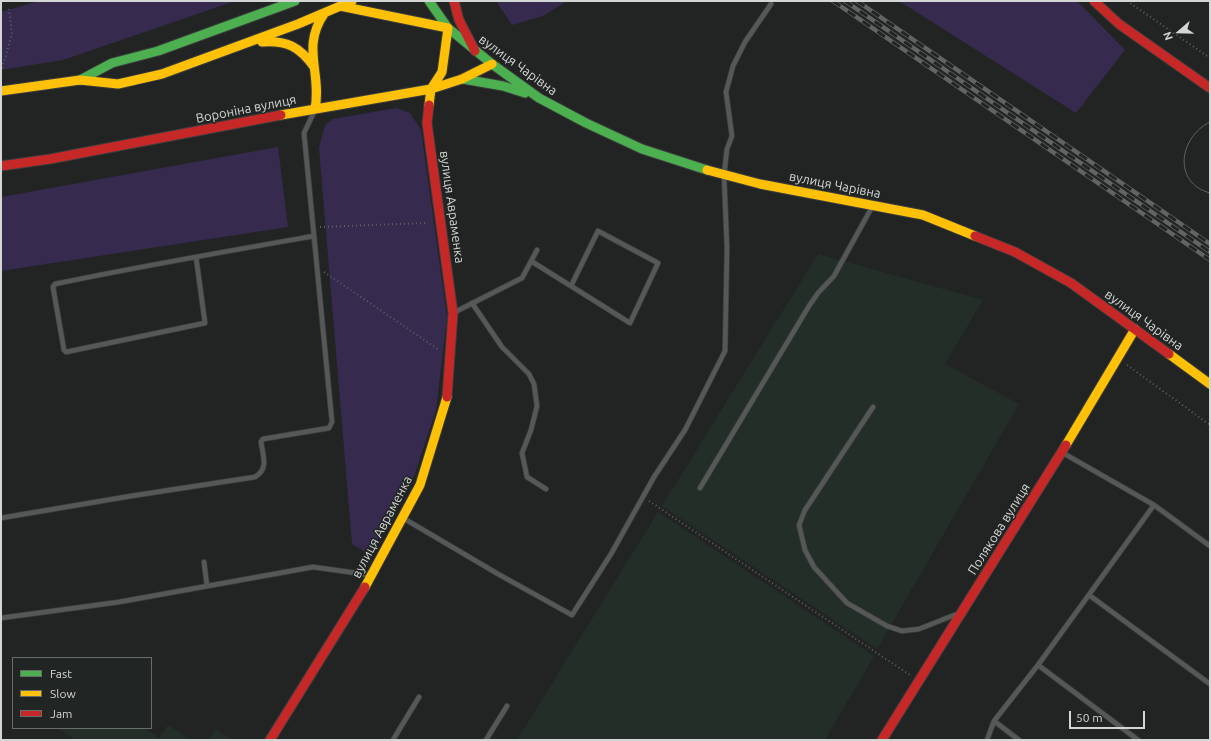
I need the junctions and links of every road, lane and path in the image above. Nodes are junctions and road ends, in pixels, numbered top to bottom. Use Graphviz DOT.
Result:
graph roads {
  1 [pos="295,1"];
  2 [pos="352,1"];
  3 [pos="429,1"];
  4 [pos="454,1"];
  5 [pos="1094,1"];
  6 [pos="1127,1"];
  7 [pos="771,4"];
  8 [pos="340,6"];
  9 [pos="9,9"];
  10 [pos="324,14"];
  11 [pos="448,28"];
  12 [pos="246,44"];
  13 [pos="476,51"];
  14 [pos="1210,58"];
  15 [pos="492,64"];
  16 [pos="315,68"];
  17 [pos="1,72"];
  18 [pos="462,79"];
  19 [pos="80,80"];
  20 [pos="1210,88"];
  21 [pos="431,89"];
  22 [pos="1,91"];
  23 [pos="539,98"];
  24 [pos="315,109"];
  25 [pos="2,165"];
  26 [pos="724,175"];
  27 [pos="873,206"];
  28 [pos="425,223"];
  29 [pos="313,227"];
  30 [pos="314,236"];
  31 [pos="537,250"];
  32 [pos="196,257"];
  33 [pos="531,261"];
  34 [pos="317,267"];
  35 [pos="571,286"];
  36 [pos="472,303"];
  37 [pos="453,313"];
  38 [pos="1135,329"];
  39 [pos="439,350"];
  40 [pos="1117,358"];
  41 [pos="1210,384"];
  42 [pos="873,407"];
  43 [pos="1210,425"];
  44 [pos="1062,452"];
  45 [pos="700,488"];
  46 [pos="546,489"];
  47 [pos="643,498"];
  48 [pos="1154,505"];
  49 [pos="1,518"];
  50 [pos="402,518"];
  51 [pos="1210,546"];
  52 [pos="204,562"];
  53 [pos="371,576"];
  54 [pos="207,586"];
  55 [pos="1089,595"];
  56 [pos="962,612"];
  57 [pos="1,618"];
  58 [pos="1038,665"];
  59 [pos="919,681"];
  60 [pos="1210,684"];
  61 [pos="419,697"];
  62 [pos="507,706"];
  63 [pos="994,721"];
  64 [pos="270,740"];
  65 [pos="393,740"];
  66 [pos="486,740"];
  67 [pos="882,740"];
  68 [pos="987,740"];
  69 [pos="1019,740"];
  70 [pos="1138,740"];
  1 -- 19 [label="main road"];
  2 -- 8 [label="main road"];
  3 -- 11 [label="main road"];
  4 -- 13 [label="main road"];
  5 -- 20 [label="main road"];
  6 -- 14 [label="path"];
  7 -- 26 [label="lane"];
  8 -- 10 [label="main road"];
  8 -- 11 [label="main road"];
  9 -- 17 [label="path"];
  10 -- 12 [label="main road"];
  10 -- 16 [label="main road"];
  11 -- 13 [label="main road, вулиця Чарівна"];
  11 -- 21 [label="main road"];
  12 -- 16 [label="main road"];
  12 -- 19 [label="main road"];
  13 -- 15 [label="main road, вулиця Чарівна"];
  15 -- 18 [label="main road, Вороніна вулиця"];
  15 -- 23 [label="main road, вулиця Чарівна"];
  16 -- 24 [label="main road"];
  18 -- 21 [label="main road, Вороніна вулиця"];
  18 -- 23 [label="main road"];
  19 -- 22 [label="main road"];
  21 -- 24 [label="main road, Вороніна вулиця"];
  21 -- 37 [label="main road, вулиця Авраменка"];
  23 -- 26 [label="main road, вулиця Чарівна"];
  24 -- 25 [label="main road, Вороніна вулиця"];
  24 -- 29 [label="lane"];
  26 -- 27 [label="main road, вулиця Чарівна"];
  26 -- 47 [label="lane"];
  27 -- 38 [label="main road, вулиця Чарівна"];
  27 -- 45 [label="lane"];
  28 -- 29 [label="path"];
  29 -- 30 [label="lane"];
  30 -- 32 [label="lane"];
  30 -- 34 [label="lane"];
  31 -- 33 [label="lane"];
  32 -- 32 [label="lane"];
  33 -- 35 [label="lane"];
  33 -- 36 [label="lane"];
  34 -- 39 [label="path"];
  34 -- 49 [label="lane"];
  35 -- 35 [label="lane"];
  36 -- 37 [label="lane"];
  36 -- 46 [label="lane"];
  37 -- 50 [label="main road, вулиця Авраменка"];
  38 -- 40 [label="main road, Полякова вулиця"];
  38 -- 41 [label="main road, вулиця Чарівна"];
  40 -- 43 [label="path"];
  40 -- 44 [label="main road, Полякова вулиця"];
  42 -- 56 [label="lane"];
  44 -- 48 [label="lane"];
  44 -- 56 [label="main road, Полякова вулиця"];
  47 -- 50 [label="lane"];
  47 -- 59 [label="path"];
  48 -- 51 [label="lane"];
  48 -- 55 [label="lane"];
  50 -- 53 [label="main road, вулиця Авраменка"];
  52 -- 54 [label="lane"];
  53 -- 54 [label="lane"];
  53 -- 64 [label="main road, вулиця Авраменка"];
  54 -- 57 [label="lane"];
  55 -- 58 [label="lane"];
  55 -- 60 [label="lane"];
  56 -- 59 [label="main road, Полякова вулиця"];
  58 -- 63 [label="lane"];
  58 -- 70 [label="lane"];
  59 -- 67 [label="main road, Полякова вулиця"];
  61 -- 65 [label="lane"];
  62 -- 66 [label="lane"];
  63 -- 68 [label="lane"];
  63 -- 69 [label="lane"];
}
